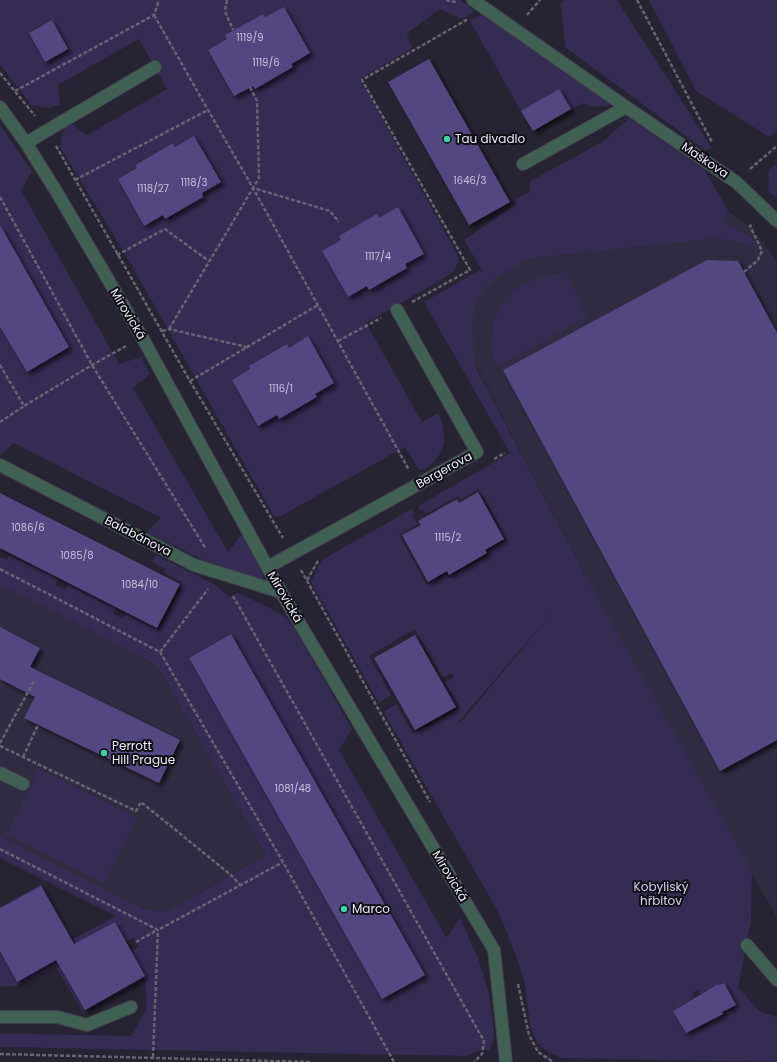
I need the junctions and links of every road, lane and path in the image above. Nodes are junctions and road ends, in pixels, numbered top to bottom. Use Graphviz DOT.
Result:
graph roads {
  1 [pos="159,0"];
  2 [pos="227,0"];
  3 [pos="473,0"];
  4 [pos="637,0"];
  5 [pos="486,9"];
  6 [pos="154,15"];
  7 [pos="233,30"];
  8 [pos="155,68"];
  9 [pos="250,87"];
  10 [pos="10,94"];
  11 [pos="0,107"];
  12 [pos="626,108"];
  13 [pos="208,110"];
  14 [pos="26,143"];
  15 [pos="714,146"];
  16 [pos="777,146"];
  17 [pos="523,164"];
  18 [pos="736,182"];
  19 [pos="253,188"];
  20 [pos="56,191"];
  21 [pos="0,197"];
  22 [pos="777,221"];
  23 [pos="339,222"];
  24 [pos="758,222"];
  25 [pos="209,261"];
  26 [pos="99,266"];
  27 [pos="744,272"];
  28 [pos="318,305"];
  29 [pos="397,310"];
  30 [pos="169,329"];
  31 [pos="142,338"];
  32 [pos="338,341"];
  33 [pos="247,347"];
  34 [pos="92,364"];
  35 [pos="0,365"];
  36 [pos="172,392"];
  37 [pos="24,406"];
  38 [pos="0,422"];
  39 [pos="0,465"];
  40 [pos="417,485"];
  41 [pos="268,567"];
  42 [pos="0,569"];
  43 [pos="220,573"];
  44 [pos="281,592"];
  45 [pos="160,652"];
  46 [pos="34,681"];
  47 [pos="38,725"];
  48 [pos="0,744"];
  49 [pos="23,757"];
  50 [pos="0,773"];
  51 [pos="23,784"];
  52 [pos="0,849"];
  53 [pos="283,862"];
  54 [pos="240,885"];
  55 [pos="158,930"];
  56 [pos="136,942"];
  57 [pos="747,945"];
  58 [pos="777,980"];
  59 [pos="131,1007"];
  60 [pos="0,1017"];
  61 [pos="538,1052"];
  62 [pos="0,1054"];
  63 [pos="153,1057"];
  64 [pos="311,1062"];
  65 [pos="394,1062"];
  66 [pos="474,1062"];
  67 [pos="506,1062"];
  68 [pos="553,1062"];
  1 -- 6 [label="path"];
  2 -- 7 [label="path"];
  3 -- 5 [label="street, Maškova"];
  4 -- 15 [label="path"];
  5 -- 12 [label="street, Maškova"];
  5 -- 29 [label="path"];
  6 -- 10 [label="path"];
  6 -- 13 [label="path"];
  8 -- 14 [label="street"];
  9 -- 19 [label="path"];
  11 -- 14 [label="street, Mirovická"];
  12 -- 17 [label="street"];
  12 -- 18 [label="street, Maškova"];
  13 -- 19 [label="path"];
  13 -- 20 [label="path"];
  14 -- 20 [label="street, Mirovická"];
  16 -- 18 [label="path"];
  18 -- 22 [label="street, Maškova"];
  19 -- 23 [label="path"];
  19 -- 25 [label="path"];
  19 -- 28 [label="path"];
  20 -- 26 [label="street, Mirovická"];
  21 -- 34 [label="path"];
  24 -- 27 [label="path"];
  25 -- 26 [label="path"];
  25 -- 30 [label="path"];
  26 -- 31 [label="street, Mirovická"];
  28 -- 32 [label="path"];
  28 -- 33 [label="path"];
  29 -- 32 [label="path"];
  29 -- 40 [label="street, Bergerova"];
  30 -- 31 [label="path"];
  30 -- 33 [label="path"];
  31 -- 34 [label="path"];
  31 -- 36 [label="street, Mirovická"];
  32 -- 40 [label="path"];
  33 -- 36 [label="path"];
  34 -- 37 [label="path"];
  34 -- 43 [label="path"];
  35 -- 37 [label="path"];
  36 -- 41 [label="street, Mirovická"];
  37 -- 38 [label="path"];
  39 -- 43 [label="street, Balabánova"];
  40 -- 41 [label="street, Bergerova"];
  41 -- 44 [label="street, Mirovická"];
  42 -- 45 [label="path"];
  43 -- 44 [label="street, Balabánova"];
  43 -- 45 [label="path"];
  43 -- 66 [label="path"];
  44 -- 67 [label="street, Mirovická"];
  45 -- 53 [label="path"];
  46 -- 48 [label="path"];
  47 -- 49 [label="path"];
  48 -- 49 [label="path"];
  49 -- 54 [label="path"];
  50 -- 51 [label="street"];
  52 -- 55 [label="path"];
  53 -- 54 [label="path"];
  53 -- 65 [label="path"];
  54 -- 55 [label="path"];
  55 -- 56 [label="path"];
  55 -- 63 [label="path"];
  57 -- 58 [label="street"];
  59 -- 60 [label="street"];
  61 -- 68 [label="path"];
  62 -- 63 [label="path"];
  63 -- 64 [label="path"];
}
